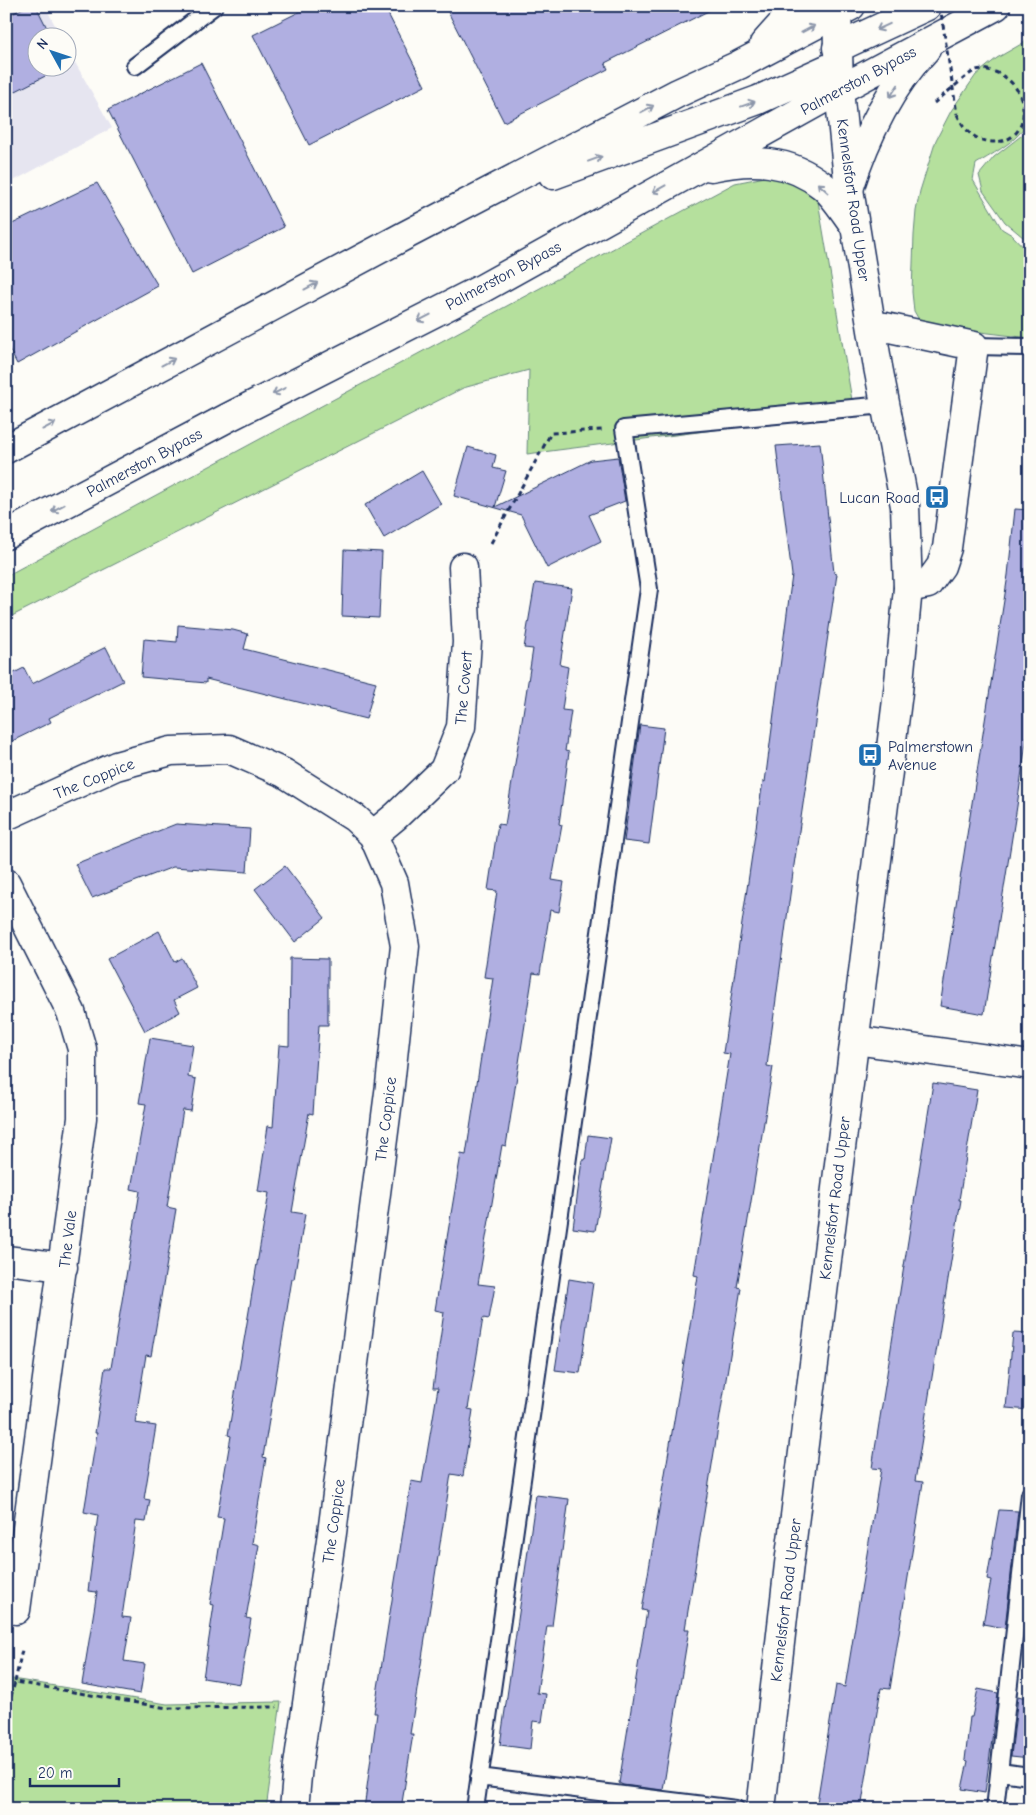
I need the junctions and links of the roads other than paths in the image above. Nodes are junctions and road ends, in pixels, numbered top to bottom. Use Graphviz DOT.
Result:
graph roads {
  1 [pos="214,6"];
  2 [pos="798,6"];
  3 [pos="927,6"];
  4 [pos="996,6"];
  5 [pos="842,8"];
  6 [pos="935,39"];
  7 [pos="746,61"];
  8 [pos="135,66"];
  9 [pos="838,67"];
  10 [pos="688,173"];
  11 [pos="849,189"];
  12 [pos="450,212"];
  13 [pos="854,225"];
  14 [pos="872,326"];
  15 [pos="974,346"];
  16 [pos="1030,347"];
  17 [pos="885,405"];
  18 [pos="7,448"];
  19 [pos="6,535"];
  20 [pos="463,568"];
  21 [pos="908,588"];
  22 [pos="6,816"];
  23 [pos="373,835"];
  24 [pos="6,883"];
  25 [pos="855,1040"];
  26 [pos="1030,1065"];
  27 [pos="6,1260"];
  28 [pos="63,1267"];
  29 [pos="1030,1494"];
  30 [pos="16,1610"];
  31 [pos="1000,1772"];
  32 [pos="1030,1776"];
  33 [pos="479,1777"];
  34 [pos="294,1809"];
  35 [pos="475,1809"];
  36 [pos="736,1809"];
  37 [pos="761,1809"];
  38 [pos="995,1809"];
  1 -- 8 [label="lane"];
  2 -- 7 [label="street"];
  3 -- 9 [label="street, one-way"];
  4 -- 6 [label="street, Palmerston Bypass"];
  7 -- 5 [label="street, one-way"];
  5 -- 9 [label="street, Kennelsfort Road Upper"];
  6 -- 9 [label="street, Palmerston Bypass"];
  6 -- 11 [label="street, one-way"];
  12 -- 7 [label="street, one-way"];
  9 -- 10 [label="street, Palmerston Bypass"];
  9 -- 11 [label="street, Kennelsfort Road Upper"];
  12 -- 9 [label="street, one-way"];
  13 -- 10 [label="street, one-way"];
  10 -- 19 [label="street, Palmerston Bypass, one-way"];
  11 -- 13 [label="street, Kennelsfort Road Upper"];
  18 -- 12 [label="street, one-way"];
  13 -- 14 [label="street, Kennelsfort Road Upper"];
  14 -- 15 [label="street"];
  14 -- 17 [label="street, Kennelsfort Road Upper"];
  15 -- 16 [label="lane"];
  15 -- 21 [label="street"];
  17 -- 21 [label="street, Kennelsfort Road Upper"];
  17 -- 33 [label="lane"];
  20 -- 23 [label="street, The Covert"];
  21 -- 25 [label="street, Kennelsfort Road Upper"];
  22 -- 23 [label="street, The Coppice"];
  23 -- 34 [label="street, The Coppice"];
  24 -- 28 [label="street, The Vale"];
  25 -- 26 [label="street"];
  25 -- 37 [label="street, Kennelsfort Road Upper"];
  27 -- 28 [label="street"];
  28 -- 30 [label="street, The Vale"];
  29 -- 31 [label="lane"];
  31 -- 32 [label="lane"];
  31 -- 38 [label="lane"];
  33 -- 35 [label="lane"];
  33 -- 36 [label="lane"];
}
